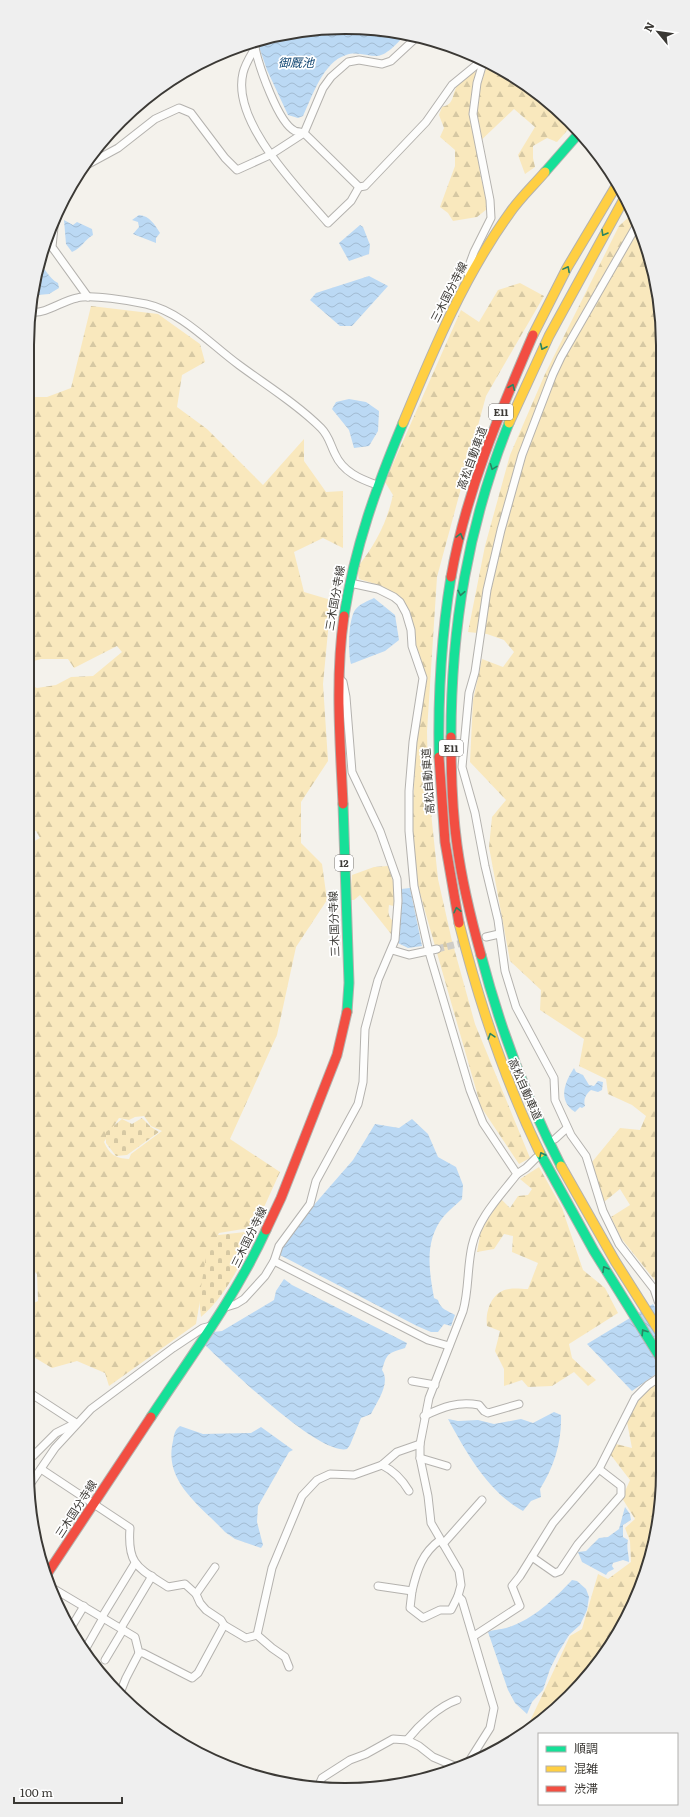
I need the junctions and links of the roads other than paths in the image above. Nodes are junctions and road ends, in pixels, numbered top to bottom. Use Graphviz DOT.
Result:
graph roads {
  1 [pos="412,42"];
  2 [pos="478,64"];
  3 [pos="482,66"];
  4 [pos="304,133"];
  5 [pos="576,137"];
  6 [pos="270,156"];
  7 [pos="94,161"];
  8 [pos="359,187"];
  9 [pos="614,190"];
  10 [pos="622,203"];
  11 [pos="634,231"];
  12 [pos="53,241"];
  13 [pos="469,276"];
  14 [pos="88,297"];
  15 [pos="36,312"];
  16 [pos="377,485"];
  17 [pos="350,583"];
  18 [pos="338,675"];
  19 [pos="500,934"];
  20 [pos="486,936"];
  21 [pos="438,949"];
  22 [pos="392,950"];
  23 [pos="429,952"];
  24 [pos="567,1128"];
  25 [pos="555,1139"];
  26 [pos="536,1158"];
  27 [pos="517,1174"];
  28 [pos="274,1261"];
  29 [pos="656,1295"];
  30 [pos="224,1308"];
  31 [pos="211,1326"];
  32 [pos="656,1326"];
  33 [pos="449,1346"];
  34 [pos="656,1351"];
  35 [pos="656,1380"];
  36 [pos="412,1381"];
  37 [pos="435,1385"];
  38 [pos="34,1396"];
  39 [pos="520,1404"];
  40 [pos="424,1416"];
  41 [pos="76,1423"];
  42 [pos="420,1444"];
  43 [pos="34,1455"];
  44 [pos="420,1458"];
  45 [pos="382,1466"];
  46 [pos="447,1466"];
  47 [pos="599,1468"];
  48 [pos="41,1469"];
  49 [pos="34,1478"];
  50 [pos="409,1491"];
  51 [pos="482,1500"];
  52 [pos="94,1504"];
  53 [pos="442,1542"];
  54 [pos="532,1557"];
  55 [pos="135,1563"];
  56 [pos="215,1567"];
  57 [pos="50,1569"];
  58 [pos="152,1576"];
  59 [pos="378,1586"];
  60 [pos="58,1591"];
  61 [pos="412,1591"];
  62 [pos="196,1594"];
  63 [pos="458,1596"];
  64 [pos="84,1606"];
  65 [pos="102,1618"];
  66 [pos="73,1623"];
  67 [pos="224,1625"];
  68 [pos="122,1629"];
  69 [pos="257,1635"];
  70 [pos="474,1636"];
  71 [pos="87,1646"];
  72 [pos="139,1653"];
  73 [pos="105,1660"];
  74 [pos="289,1667"];
  75 [pos="122,1689"];
  76 [pos="457,1700"];
  77 [pos="407,1740"];
  78 [pos="473,1755"];
  79 [pos="450,1764"];
  80 [pos="320,1782"];
  1 -- 4 [label="street"];
  2 -- 8 [label="street"];
  3 -- 13 [label="street"];
  4 -- 6 [label="street"];
  4 -- 6 [label="street"];
  4 -- 8 [label="street"];
  5 -- 13 [label="main road, 三木国分寺線 / 12"];
  6 -- 7 [label="street"];
  6 -- 8 [label="street"];
  34 -- 9 [label="main road, 高松自動車道 / E11, one-way"];
  10 -- 32 [label="main road, 高松自動車道 / E11, one-way"];
  11 -- 19 [label="street"];
  12 -- 14 [label="street"];
  13 -- 16 [label="main road, 三木国分寺線 / 12"];
  14 -- 15 [label="street"];
  14 -- 16 [label="street"];
  16 -- 17 [label="main road, 三木国分寺線 / 12"];
  17 -- 18 [label="main road, 三木国分寺線 / 12"];
  17 -- 23 [label="street"];
  18 -- 22 [label="street"];
  18 -- 30 [label="main road, 三木国分寺線 / 12"];
  19 -- 20 [label="street"];
  19 -- 24 [label="street"];
  21 -- 23 [label="street"];
  22 -- 23 [label="street"];
  22 -- 28 [label="street"];
  23 -- 27 [label="street"];
  24 -- 25 [label="street"];
  24 -- 29 [label="street"];
  26 -- 27 [label="street"];
  27 -- 33 [label="street"];
  28 -- 30 [label="street"];
  28 -- 33 [label="street"];
  30 -- 31 [label="main road, 三木国分寺線 / 12"];
  31 -- 41 [label="street"];
  31 -- 52 [label="main road, 三木国分寺線 / 12"];
  33 -- 37 [label="street"];
  35 -- 47 [label="street"];
  36 -- 37 [label="street"];
  37 -- 40 [label="street"];
  38 -- 41 [label="street"];
  39 -- 40 [label="street"];
  40 -- 42 [label="street"];
  41 -- 43 [label="street"];
  41 -- 48 [label="street"];
  42 -- 44 [label="street"];
  42 -- 45 [label="street"];
  44 -- 46 [label="street"];
  44 -- 53 [label="street"];
  45 -- 50 [label="street"];
  45 -- 69 [label="street"];
  47 -- 54 [label="street"];
  47 -- 54 [label="street"];
  48 -- 49 [label="street"];
  48 -- 52 [label="street"];
  51 -- 53 [label="street"];
  52 -- 55 [label="street"];
  52 -- 57 [label="main road, 三木国分寺線 / 12"];
  53 -- 61 [label="street"];
  53 -- 63 [label="street"];
  54 -- 70 [label="street"];
  55 -- 58 [label="street"];
  55 -- 65 [label="street"];
  56 -- 62 [label="street"];
  58 -- 62 [label="street"];
  58 -- 68 [label="street"];
  59 -- 61 [label="street"];
  60 -- 64 [label="street"];
  61 -- 63 [label="street"];
  62 -- 67 [label="street"];
  63 -- 70 [label="street"];
  64 -- 65 [label="street"];
  64 -- 66 [label="street"];
  65 -- 68 [label="street"];
  65 -- 71 [label="street"];
  67 -- 69 [label="street"];
  67 -- 72 [label="street"];
  68 -- 72 [label="street"];
  68 -- 73 [label="street"];
  69 -- 74 [label="street"];
  70 -- 78 [label="street"];
  72 -- 75 [label="street"];
  76 -- 77 [label="street"];
  77 -- 79 [label="street"];
  77 -- 80 [label="street"];
}
